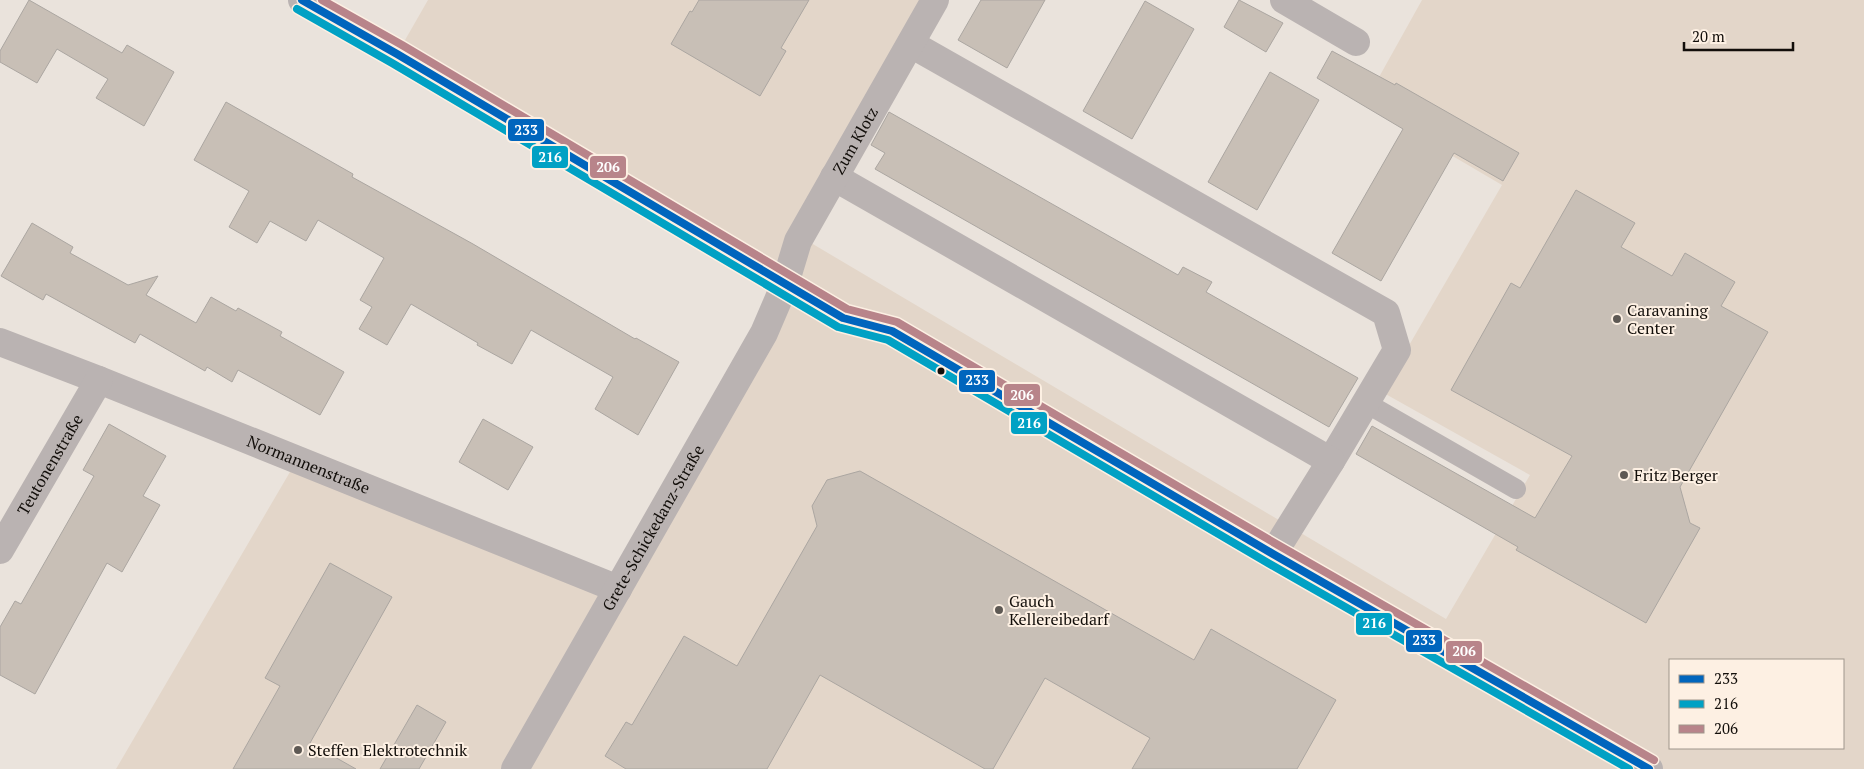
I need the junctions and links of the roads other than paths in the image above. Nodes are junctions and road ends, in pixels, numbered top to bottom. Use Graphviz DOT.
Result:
graph roads {
  1 [pos="302,0"];
  2 [pos="935,0"];
  3 [pos="1284,0"];
  4 [pos="1356,42"];
  5 [pos="910,44"];
  6 [pos="834,177"];
  7 [pos="785,284"];
  8 [pos="0,342"];
  9 [pos="99,380"];
  10 [pos="1366,403"];
  11 [pos="1331,462"];
  12 [pos="1516,489"];
  13 [pos="0,550"];
  14 [pos="1273,554"];
  15 [pos="618,589"];
  16 [pos="514,769"];
  17 [pos="1650,769"];
  1 -- 7 [label="street"];
  2 -- 5 [label="street, Zum Klotz"];
  3 -- 4 [label="street"];
  5 -- 6 [label="street, Zum Klotz"];
  5 -- 10 [label="street"];
  6 -- 7 [label="street, Zum Klotz"];
  6 -- 11 [label="street"];
  7 -- 14 [label="street"];
  7 -- 15 [label="street, Grete-Schickedanz-Straße"];
  8 -- 9 [label="street, Normannenstraße"];
  9 -- 13 [label="street, Teutonenstraße"];
  9 -- 15 [label="street, Normannenstraße"];
  10 -- 11 [label="street"];
  10 -- 12 [label="lane"];
  11 -- 14 [label="street"];
  14 -- 17 [label="street"];
  15 -- 16 [label="street, Grete-Schickedanz-Straße"];
}
